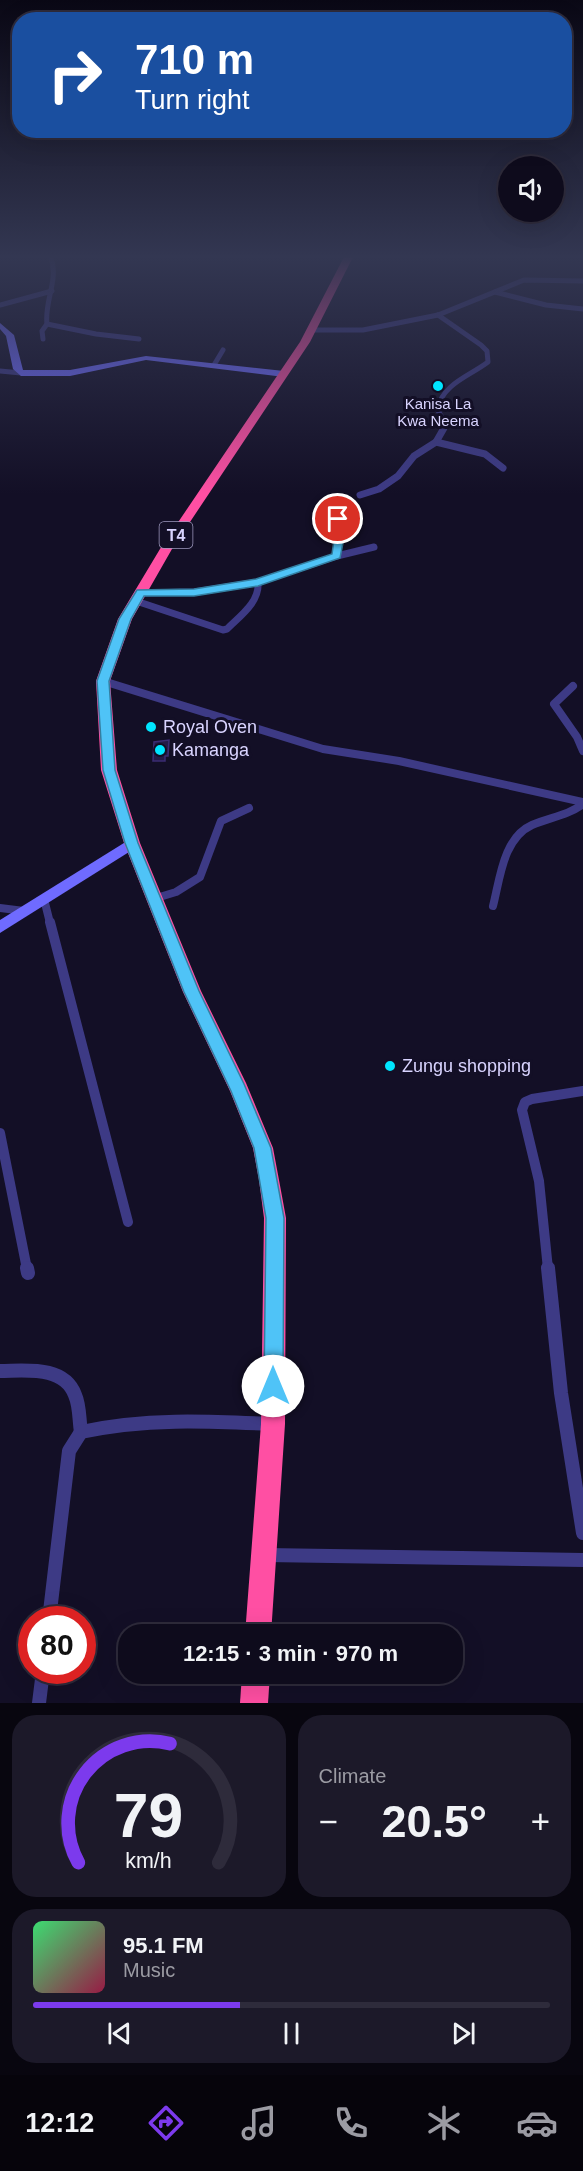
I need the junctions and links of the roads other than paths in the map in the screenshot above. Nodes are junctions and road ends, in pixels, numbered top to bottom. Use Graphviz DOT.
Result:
graph roads {
  1 [pos="9,334"];
  2 [pos="42,334"];
  3 [pos="100,334"];
  4 [pos="308,334"];
  5 [pos="466,334"];
  6 [pos="43,339"];
  7 [pos="139,339"];
  8 [pos="223,350"];
  9 [pos="214,365"];
  10 [pos="0,371"];
  11 [pos="21,373"];
  12 [pos="284,374"];
  13 [pos="435,442"];
  14 [pos="503,468"];
  15 [pos="360,495"];
  16 [pos="330,505"];
  17 [pos="374,547"];
  18 [pos="337,556"];
  19 [pos="258,582"];
  20 [pos="138,597"];
  21 [pos="103,681"];
  22 [pos="573,686"];
  23 [pos="583,751"];
  24 [pos="583,803"];
  25 [pos="249,808"];
  26 [pos="132,843"];
  27 [pos="44,899"];
  28 [pos="153,899"];
  29 [pos="494,906"];
  30 [pos="0,908"];
  31 [pos="24,911"];
  32 [pos="0,927"];
  33 [pos="583,1091"];
  34 [pos="0,1133"];
  35 [pos="128,1222"];
  36 [pos="28,1273"];
  37 [pos="0,1371"];
  38 [pos="273,1424"];
  39 [pos="81,1432"];
  40 [pos="583,1533"];
  41 [pos="263,1555"];
  42 [pos="583,1560"];
  43 [pos="51,1606"];
  44 [pos="259,1624"];
  45 [pos="41,1684"];
  46 [pos="255,1684"];
  47 [pos="39,1703"];
  48 [pos="254,1703"];
  1 -- 11 [label="street"];
  2 -- 6 [label="street"];
  3 -- 7 [label="street"];
  4 -- 12 [label="highway, T4"];
  5 -- 13 [label="street"];
  8 -- 9 [label="street"];
  9 -- 11 [label="street"];
  9 -- 12 [label="street"];
  10 -- 11 [label="street"];
  12 -- 20 [label="highway, T4"];
  13 -- 14 [label="street"];
  13 -- 15 [label="street"];
  16 -- 18 [label="street"];
  17 -- 18 [label="street"];
  18 -- 19 [label="street"];
  19 -- 20 [label="street"];
  19 -- 20 [label="street"];
  20 -- 21 [label="highway, T4"];
  21 -- 24 [label="street"];
  21 -- 26 [label="highway, T4"];
  22 -- 23 [label="street"];
  24 -- 29 [label="street"];
  25 -- 28 [label="street"];
  26 -- 27 [label="street"];
  26 -- 28 [label="highway, T4"];
  27 -- 31 [label="street"];
  27 -- 35 [label="street"];
  28 -- 38 [label="highway, T4"];
  30 -- 31 [label="street"];
  31 -- 32 [label="street"];
  33 -- 40 [label="street"];
  34 -- 36 [label="street"];
  37 -- 39 [label="street"];
  38 -- 39 [label="street"];
  38 -- 41 [label="highway, T4"];
  39 -- 43 [label="street"];
  41 -- 42 [label="street"];
  41 -- 44 [label="highway, T4"];
  45 -- 47 [label="street"];
  46 -- 48 [label="highway"];
}
